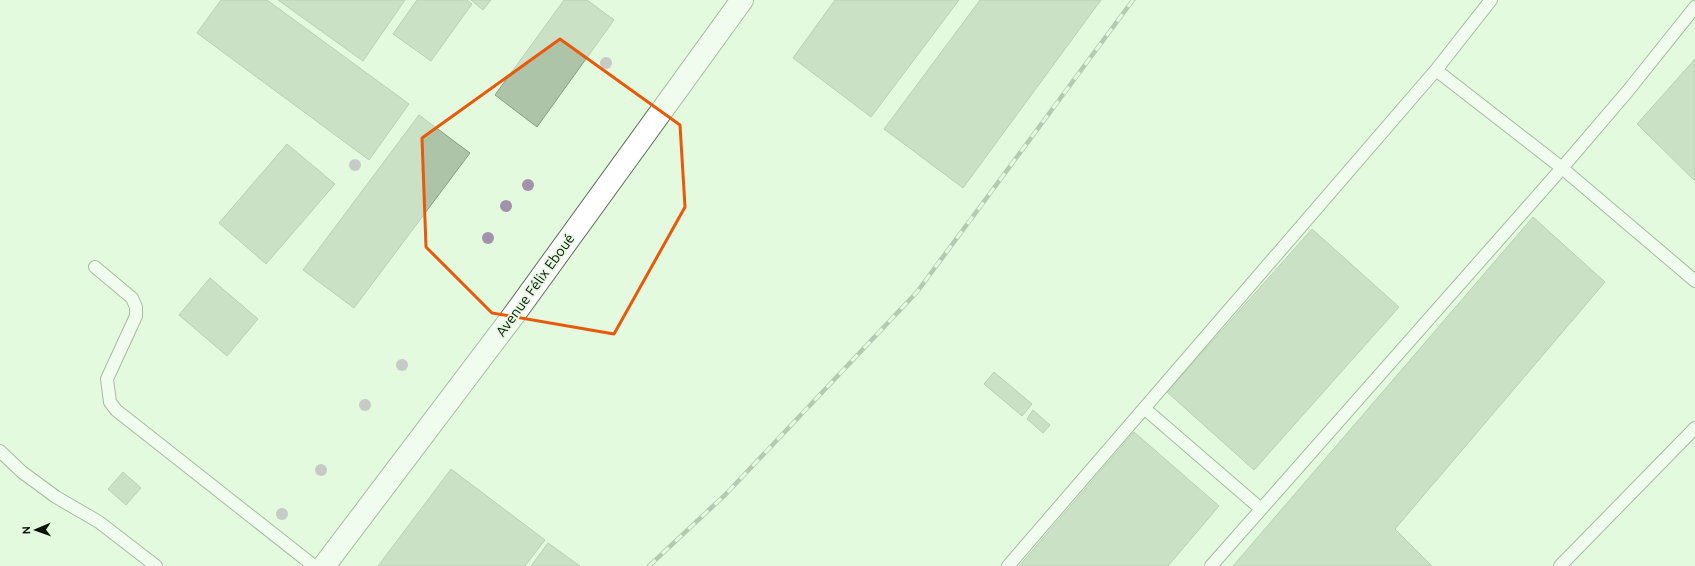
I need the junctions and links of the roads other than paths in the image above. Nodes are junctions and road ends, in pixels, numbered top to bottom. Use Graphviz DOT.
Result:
graph roads {
  1 [pos="742,0"];
  2 [pos="1491,0"];
  3 [pos="1695,7"];
  4 [pos="1436,70"];
  5 [pos="1562,168"];
  6 [pos="95,267"];
  7 [pos="1695,281"];
  8 [pos="1144,408"];
  9 [pos="1695,428"];
  10 [pos="0,451"];
  11 [pos="1261,509"];
  12 [pos="156,566"];
  13 [pos="314,566"];
  14 [pos="324,566"];
  15 [pos="1008,566"];
  16 [pos="1211,566"];
  17 [pos="1560,566"];
  1 -- 14 [label="street, Avenue Félix Eboué"];
  2 -- 4 [label="lane"];
  3 -- 5 [label="lane"];
  4 -- 5 [label="lane"];
  4 -- 8 [label="lane"];
  5 -- 7 [label="lane"];
  5 -- 11 [label="lane"];
  6 -- 13 [label="lane"];
  8 -- 11 [label="lane"];
  8 -- 15 [label="lane"];
  9 -- 17 [label="lane"];
  10 -- 12 [label="lane"];
  11 -- 16 [label="lane"];
}
